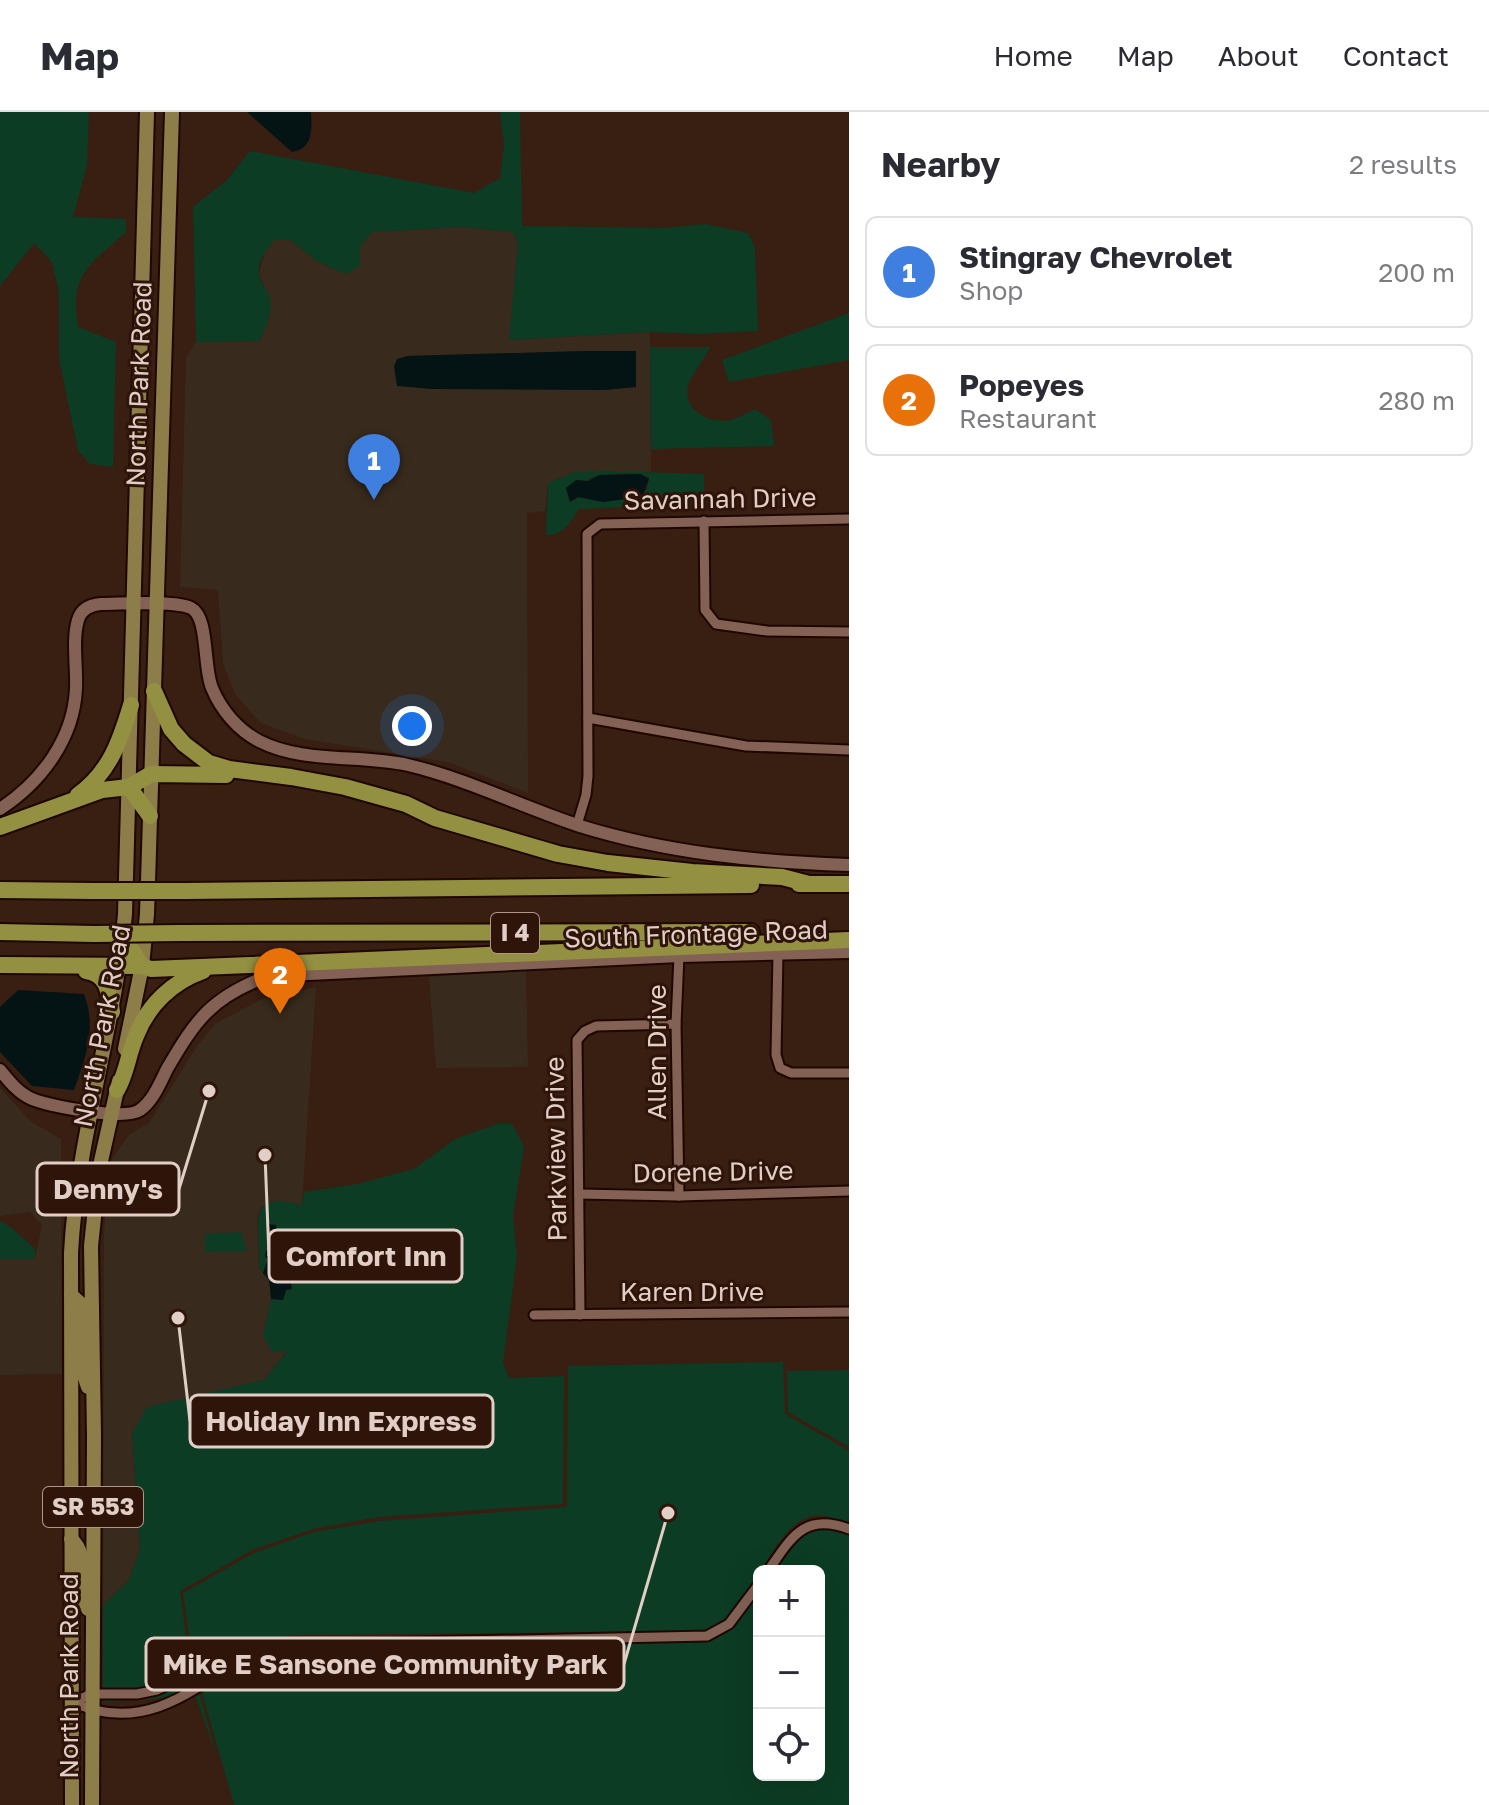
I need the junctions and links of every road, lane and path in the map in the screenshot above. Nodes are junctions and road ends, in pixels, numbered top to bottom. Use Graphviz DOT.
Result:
graph roads {
  1 [pos="147,112"];
  2 [pos="172,112"];
  3 [pos="849,519"];
  4 [pos="704,521"];
  5 [pos="133,605"];
  6 [pos="156,605"];
  7 [pos="849,632"];
  8 [pos="154,691"];
  9 [pos="131,705"];
  10 [pos="588,718"];
  11 [pos="849,750"];
  12 [pos="151,774"];
  13 [pos="129,787"];
  14 [pos="67,802"];
  15 [pos="0,809"];
  16 [pos="427,814"];
  17 [pos="150,816"];
  18 [pos="577,825"];
  19 [pos="0,827"];
  20 [pos="849,865"];
  21 [pos="809,884"];
  22 [pos="849,884"];
  23 [pos="0,890"];
  24 [pos="0,932"];
  25 [pos="849,932"];
  26 [pos="123,937"];
  27 [pos="849,940"];
  28 [pos="849,952"];
  29 [pos="778,953"];
  30 [pos="679,956"];
  31 [pos="0,965"];
  32 [pos="142,966"];
  33 [pos="220,966"];
  34 [pos="65,967"];
  35 [pos="120,967"];
  36 [pos="112,1012"];
  37 [pos="676,1024"];
  38 [pos="0,1070"];
  39 [pos="849,1073"];
  40 [pos="117,1090"];
  41 [pos="90,1110"];
  42 [pos="111,1113"];
  43 [pos="849,1191"];
  44 [pos="579,1194"];
  45 [pos="679,1196"];
  46 [pos="71,1295"];
  47 [pos="849,1312"];
  48 [pos="534,1315"];
  49 [pos="580,1315"];
  50 [pos="92,1395"];
  51 [pos="849,1529"];
  52 [pos="71,1539"];
  53 [pos="772,1565"];
  54 [pos="753,1592"];
  55 [pos="92,1625"];
  56 [pos="251,1651"];
  57 [pos="172,1684"];
  58 [pos="92,1694"];
  59 [pos="137,1694"];
  60 [pos="182,1697"];
  61 [pos="72,1702"];
  62 [pos="92,1711"];
  63 [pos="138,1712"];
  64 [pos="72,1805"];
  65 [pos="92,1805"];
  1 -- 5 [label="main road, North Park Road"];
  2 -- 6 [label="main road, North Park Road"];
  3 -- 4 [label="street, Savannah Drive"];
  4 -- 7 [label="street"];
  4 -- 10 [label="street, Savannah Drive"];
  5 -- 6 [label="street"];
  5 -- 9 [label="main road, North Park Road / SR 553"];
  5 -- 15 [label="street"];
  6 -- 8 [label="main road, North Park Road / SR 553"];
  6 -- 18 [label="street"];
  8 -- 12 [label="main road, North Park Road / SR 553"];
  8 -- 16 [label="highway"];
  9 -- 13 [label="main road, North Park Road / SR 553"];
  9 -- 14 [label="highway"];
  10 -- 11 [label="street"];
  10 -- 18 [label="street"];
  12 -- 13 [label="highway"];
  12 -- 16 [label="highway"];
  12 -- 17 [label="main road, North Park Road / SR 553"];
  13 -- 14 [label="highway"];
  13 -- 17 [label="highway"];
  13 -- 26 [label="main road, North Park Road / SR 553"];
  14 -- 19 [label="highway"];
  16 -- 21 [label="highway"];
  17 -- 32 [label="main road, North Park Road / SR 553"];
  18 -- 20 [label="street"];
  21 -- 22 [label="highway, I 4"];
  21 -- 23 [label="highway, I 4, bridge"];
  24 -- 25 [label="highway, I 4, bridge"];
  26 -- 32 [label="highway"];
  26 -- 35 [label="main road, North Park Road / SR 553"];
  27 -- 33 [label="highway"];
  28 -- 29 [label="street, South Frontage Road"];
  29 -- 30 [label="street, South Frontage Road"];
  29 -- 39 [label="street"];
  30 -- 37 [label="street, Allen Drive"];
  30 -- 42 [label="street, South Frontage Road"];
  31 -- 34 [label="highway"];
  32 -- 33 [label="highway"];
  32 -- 35 [label="highway"];
  32 -- 40 [label="main road, North Park Road / SR 553"];
  33 -- 40 [label="highway"];
  34 -- 35 [label="highway"];
  34 -- 36 [label="highway"];
  35 -- 36 [label="main road, North Park Road / SR 553"];
  36 -- 41 [label="main road, North Park Road / SR 553"];
  37 -- 44 [label="street, Parkview Drive"];
  37 -- 45 [label="street, Allen Drive"];
  38 -- 41 [label="street, South Frontage Road"];
  40 -- 42 [label="main road, North Park Road / SR 553"];
  41 -- 42 [label="street, South Frontage Road"];
  41 -- 46 [label="main road, North Park Road / SR 553"];
  42 -- 50 [label="main road, North Park Road / SR 553"];
  43 -- 45 [label="street, Dorene Drive"];
  44 -- 45 [label="street, Dorene Drive"];
  44 -- 49 [label="street, Parkview Drive"];
  46 -- 50 [label="main road"];
  46 -- 52 [label="main road, North Park Road / SR 553"];
  47 -- 49 [label="street, Karen Drive"];
  48 -- 49 [label="street, Karen Drive"];
  50 -- 55 [label="main road, North Park Road / SR 553"];
  51 -- 53 [label="street"];
  52 -- 55 [label="main road"];
  52 -- 61 [label="main road, North Park Road / SR 553"];
  54 -- 56 [label="street"];
  55 -- 58 [label="main road, North Park Road / SR 553"];
  56 -- 57 [label="street"];
  56 -- 60 [label="street"];
  57 -- 59 [label="street"];
  57 -- 60 [label="street"];
  58 -- 59 [label="street"];
  58 -- 61 [label="street"];
  58 -- 62 [label="main road, North Park Road / SR 553"];
  59 -- 63 [label="street"];
  60 -- 63 [label="street"];
  61 -- 62 [label="street"];
  61 -- 64 [label="main road, North Park Road / SR 553"];
  62 -- 63 [label="street"];
  62 -- 65 [label="main road, North Park Road / SR 553"];
}
